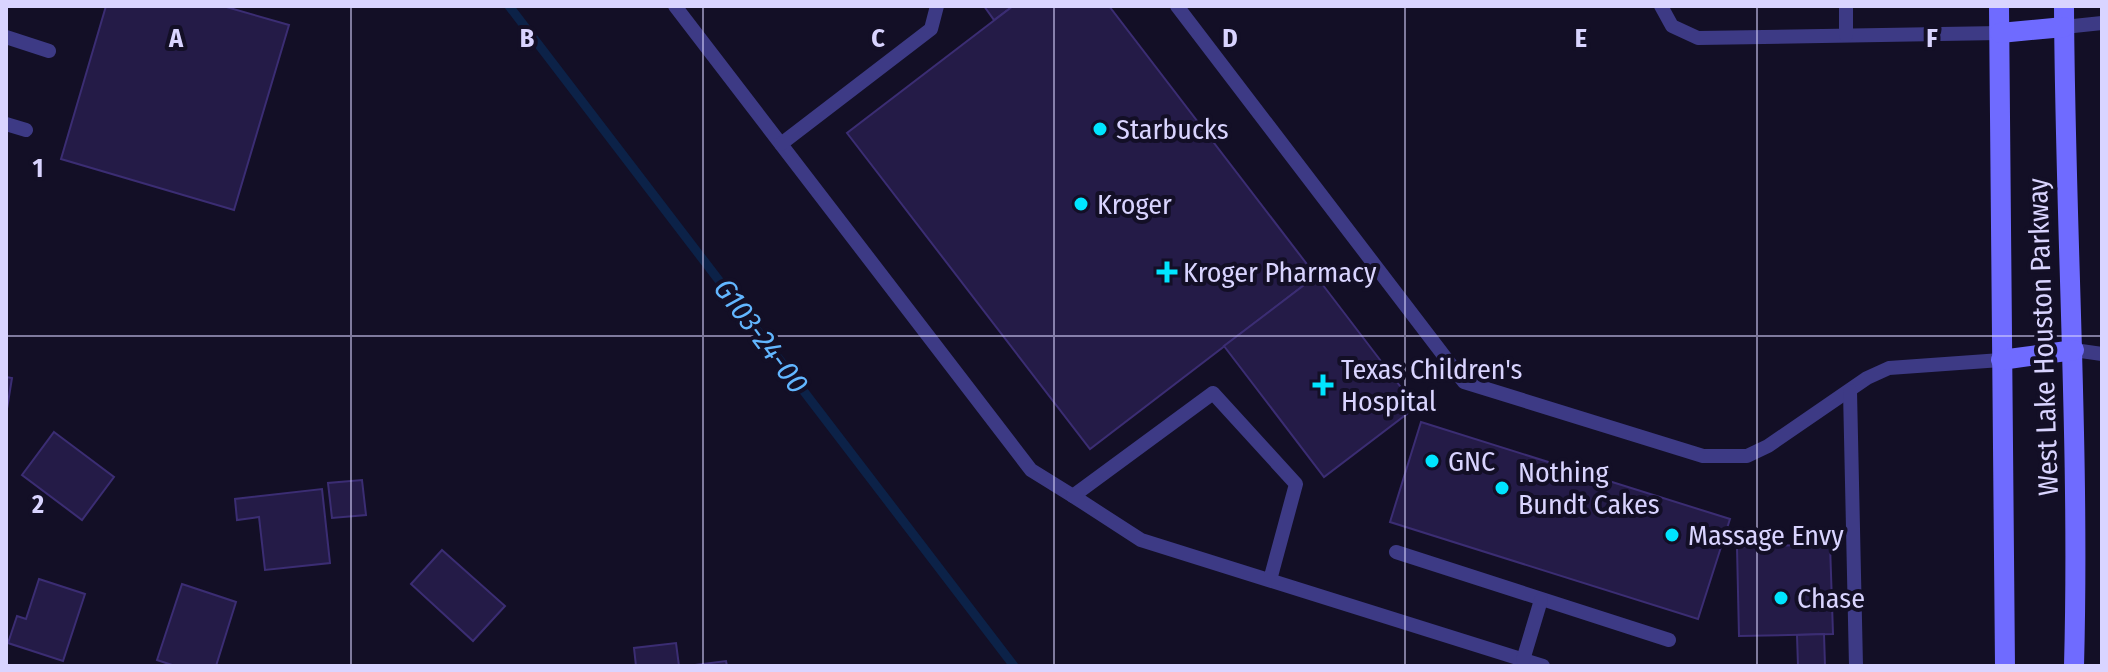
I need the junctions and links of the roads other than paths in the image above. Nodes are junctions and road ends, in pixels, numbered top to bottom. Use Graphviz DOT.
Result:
graph roads {
  1 [pos="675,6"];
  2 [pos="937,6"];
  3 [pos="1177,6"];
  4 [pos="1661,6"];
  5 [pos="1846,6"];
  6 [pos="1999,6"];
  7 [pos="2064,16"];
  8 [pos="2102,23"];
  9 [pos="2000,33"];
  10 [pos="1846,35"];
  11 [pos="6,37"];
  12 [pos="49,51"];
  13 [pos="6,124"];
  14 [pos="26,130"];
  15 [pos="781,144"];
  16 [pos="2074,350"];
  17 [pos="2102,354"];
  18 [pos="2001,360"];
  19 [pos="1850,391"];
  20 [pos="1073,496"];
  21 [pos="1396,552"];
  22 [pos="1270,580"];
  23 [pos="1541,600"];
  24 [pos="1669,640"];
  25 [pos="1523,660"];
  26 [pos="1543,666"];
  27 [pos="1856,666"];
  28 [pos="2005,666"];
  29 [pos="2074,666"];
  1 -- 15 [label="lane"];
  2 -- 15 [label="lane"];
  3 -- 19 [label="lane"];
  4 -- 10 [label="lane"];
  5 -- 10 [label="lane"];
  6 -- 9 [label="main road, West Lake Houston Parkway"];
  7 -- 8 [label="lane"];
  7 -- 9 [label="main road"];
  7 -- 16 [label="main road, West Lake Houston Parkway"];
  9 -- 10 [label="lane"];
  9 -- 18 [label="main road, West Lake Houston Parkway"];
  11 -- 12 [label="lane"];
  13 -- 14 [label="lane"];
  15 -- 20 [label="lane"];
  16 -- 17 [label="lane"];
  16 -- 18 [label="main road"];
  16 -- 29 [label="main road, West Lake Houston Parkway"];
  18 -- 19 [label="lane"];
  18 -- 28 [label="main road, West Lake Houston Parkway"];
  19 -- 27 [label="lane"];
  20 -- 22 [label="lane"];
  20 -- 22 [label="lane"];
  21 -- 23 [label="lane"];
  22 -- 25 [label="lane"];
  23 -- 24 [label="lane"];
  23 -- 25 [label="lane"];
  25 -- 26 [label="lane"];
}
